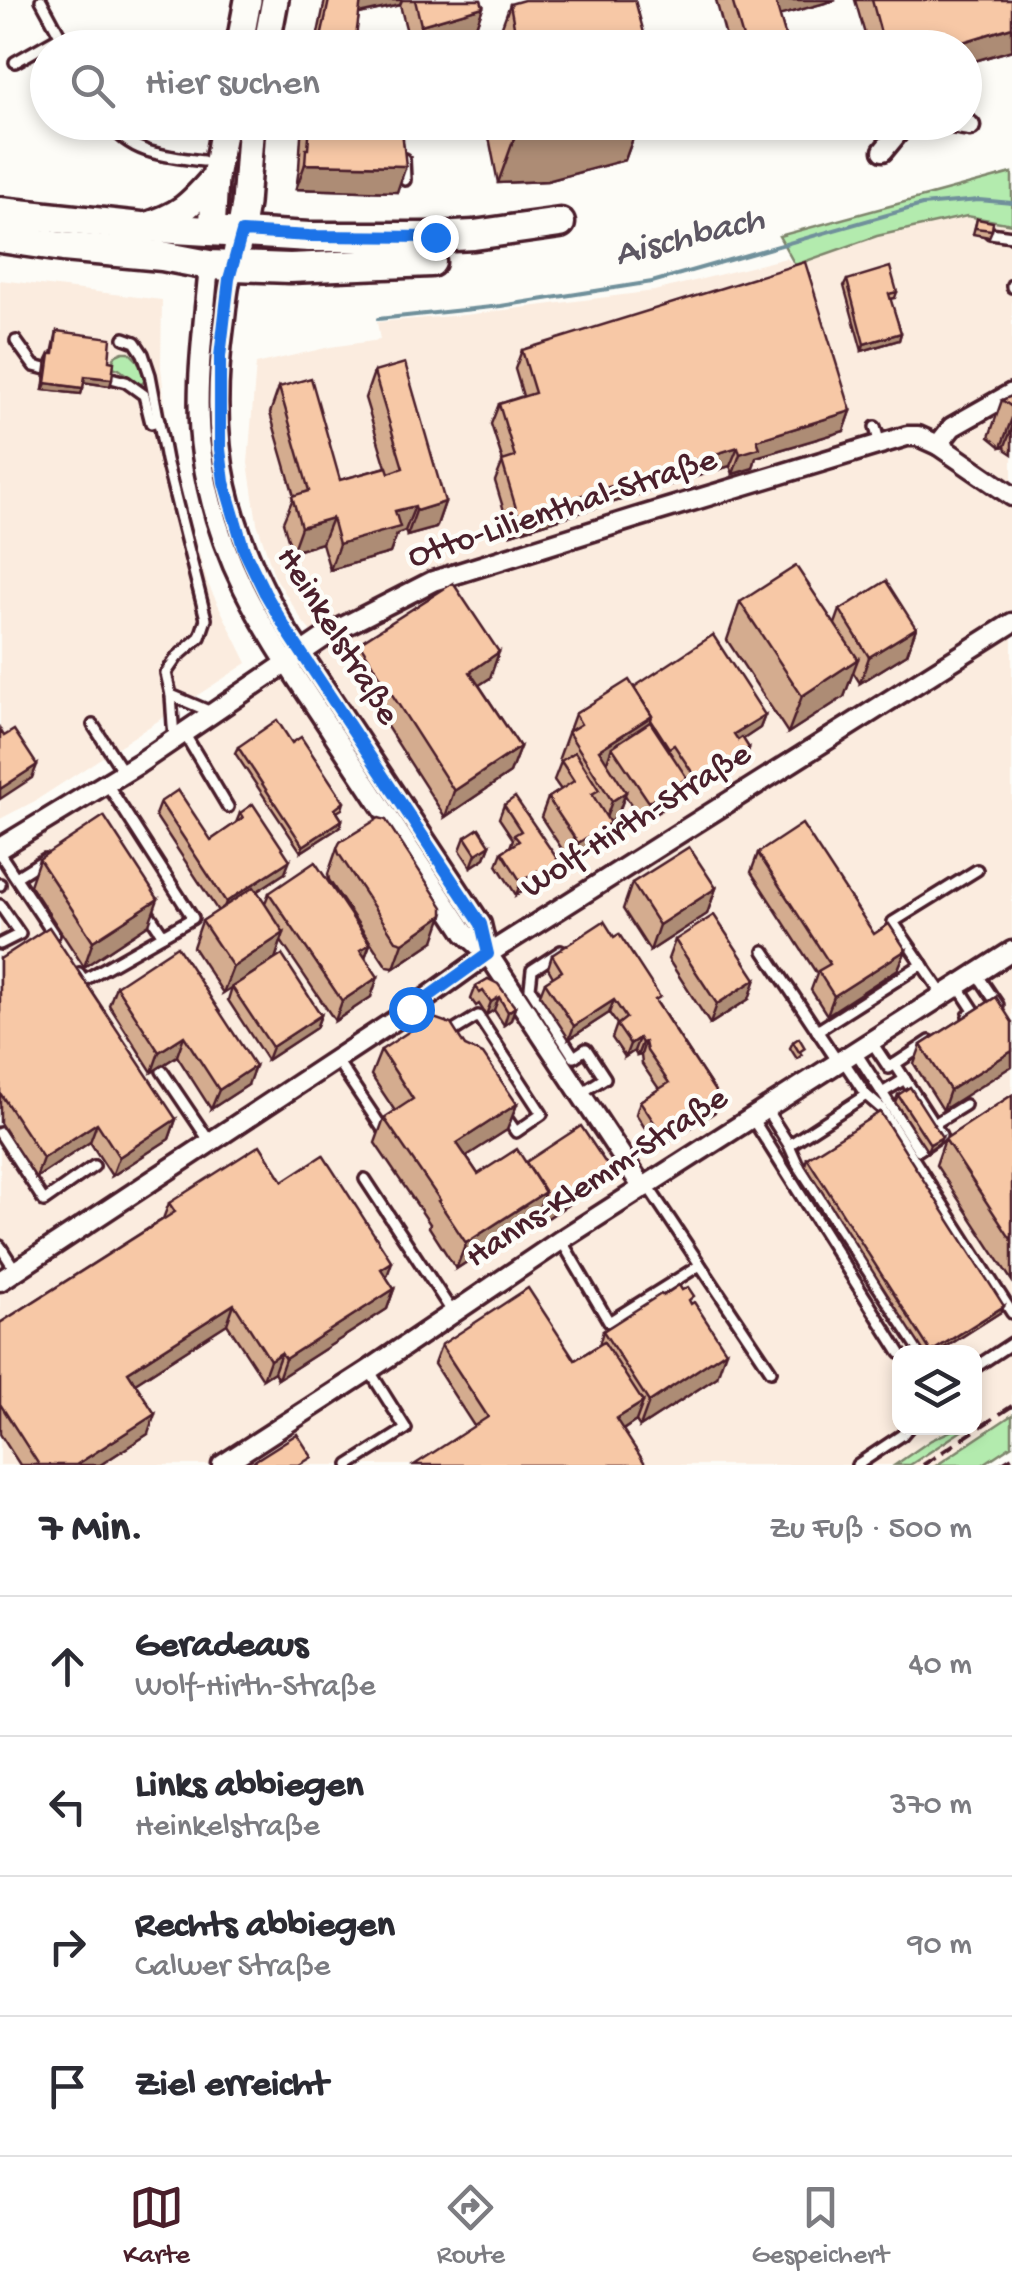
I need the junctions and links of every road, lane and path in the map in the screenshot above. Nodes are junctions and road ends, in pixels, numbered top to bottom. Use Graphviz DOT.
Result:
graph roads {
  1 [pos="42,0"];
  2 [pos="248,0"];
  3 [pos="275,0"];
  4 [pos="58,30"];
  5 [pos="242,30"];
  6 [pos="269,30"];
  7 [pos="30,54"];
  8 [pos="15,62"];
  9 [pos="120,140"];
  10 [pos="219,140"];
  11 [pos="250,140"];
  12 [pos="892,140"];
  13 [pos="883,151"];
  14 [pos="404,156"];
  15 [pos="209,169"];
  16 [pos="406,180"];
  17 [pos="0,212"];
  18 [pos="560,223"];
  19 [pos="141,228"];
  20 [pos="212,232"];
  21 [pos="242,232"];
  22 [pos="990,233"];
  23 [pos="1012,236"];
  24 [pos="0,238"];
  25 [pos="430,262"];
  26 [pos="221,265"];
  27 [pos="124,338"];
  28 [pos="16,341"];
  29 [pos="46,369"];
  30 [pos="111,378"];
  31 [pos="1012,393"];
  32 [pos="155,422"];
  33 [pos="938,445"];
  34 [pos="1012,496"];
  35 [pos="1012,623"];
  36 [pos="303,654"];
  37 [pos="286,665"];
  38 [pos="172,695"];
  39 [pos="214,713"];
  40 [pos="93,725"];
  41 [pos="179,736"];
  42 [pos="124,773"];
  43 [pos="106,783"];
  44 [pos="228,806"];
  45 [pos="122,808"];
  46 [pos="107,818"];
  47 [pos="140,835"];
  48 [pos="125,844"];
  49 [pos="62,848"];
  50 [pos="0,851"];
  51 [pos="161,868"];
  52 [pos="977,870"];
  53 [pos="146,877"];
  54 [pos="16,878"];
  55 [pos="171,883"];
  56 [pos="0,905"];
  57 [pos="162,935"];
  58 [pos="0,944"];
  59 [pos="60,944"];
  60 [pos="570,944"];
  61 [pos="1012,951"];
  62 [pos="764,952"];
  63 [pos="488,954"];
  64 [pos="922,964"];
  65 [pos="76,968"];
  66 [pos="977,974"];
  67 [pos="951,991"];
  68 [pos="1004,1014"];
  69 [pos="959,1022"];
  70 [pos="817,1031"];
  71 [pos="430,1032"];
  72 [pos="450,1033"];
  73 [pos="943,1033"];
  74 [pos="462,1050"];
  75 [pos="851,1053"];
  76 [pos="336,1059"];
  77 [pos="894,1064"];
  78 [pos="162,1071"];
  79 [pos="904,1079"];
  80 [pos="882,1093"];
  81 [pos="580,1094"];
  82 [pos="866,1095"];
  83 [pos="494,1099"];
  84 [pos="964,1105"];
  85 [pos="759,1114"];
  86 [pos="934,1124"];
  87 [pos="382,1128"];
  88 [pos="0,1133"];
  89 [pos="210,1142"];
  90 [pos="789,1145"];
  91 [pos="94,1166"];
  92 [pos="365,1179"];
  93 [pos="645,1186"];
  94 [pos="561,1240"];
  95 [pos="0,1246"];
  96 [pos="700,1264"];
  97 [pos="8,1276"];
  98 [pos="453,1313"];
  99 [pos="1012,1313"];
  100 [pos="1012,1344"];
  101 [pos="895,1345"];
  102 [pos="917,1345"];
  103 [pos="982,1363"];
  104 [pos="368,1370"];
  105 [pos="772,1371"];
  106 [pos="902,1435"];
  107 [pos="222,1465"];
  108 [pos="349,1465"];
  109 [pos="857,1465"];
  1 -- 4 [label="lane"];
  2 -- 5 [label="main road"];
  3 -- 6 [label="main road"];
  7 -- 8 [label="lane"];
  9 -- 15 [label="lane"];
  10 -- 15 [label="main road"];
  11 -- 21 [label="main road"];
  12 -- 13 [label="street"];
  14 -- 16 [label="lane"];
  15 -- 19 [label="main road"];
  15 -- 20 [label="main road"];
  17 -- 19 [label="main road"];
  18 -- 21 [label="main road"];
  19 -- 20 [label="main road"];
  20 -- 21 [label="main road"];
  21 -- 26 [label="main road"];
  22 -- 23 [label="lane"];
  24 -- 26 [label="main road"];
  25 -- 26 [label="main road"];
  26 -- 36 [label="street, Heinkelstraße"];
  26 -- 37 [label="street, Heinkelstraße"];
  27 -- 32 [label="lane"];
  28 -- 29 [label="lane"];
  30 -- 32 [label="lane"];
  31 -- 33 [label="street"];
  32 -- 38 [label="lane"];
  33 -- 34 [label="street"];
  33 -- 36 [label="street, Otto-Lilienthal-Straße"];
  35 -- 63 [label="street, Wolf-Hirth-Straße"];
  36 -- 37 [label="street, Otto-Lilienthal-Straße"];
  36 -- 63 [label="street, Heinkelstraße"];
  37 -- 39 [label="street, Otto-Lilienthal-Straße"];
  37 -- 63 [label="street, Heinkelstraße"];
  38 -- 39 [label="lane"];
  38 -- 41 [label="lane"];
  39 -- 41 [label="street, Otto-Lilienthal-Straße"];
  40 -- 42 [label="lane"];
  41 -- 42 [label="street, Otto-Lilienthal-Straße"];
  41 -- 44 [label="lane"];
  42 -- 43 [label="street, Otto-Lilienthal-Straße"];
  43 -- 45 [label="lane"];
  43 -- 50 [label="street, Otto-Lilienthal-Straße"];
  45 -- 46 [label="lane"];
  45 -- 47 [label="lane"];
  47 -- 48 [label="lane"];
  47 -- 51 [label="lane"];
  49 -- 54 [label="lane"];
  50 -- 54 [label="lane"];
  51 -- 53 [label="lane"];
  51 -- 55 [label="lane"];
  52 -- 64 [label="lane"];
  54 -- 59 [label="lane"];
  55 -- 57 [label="lane"];
  55 -- 57 [label="lane"];
  56 -- 58 [label="lane"];
  57 -- 65 [label="lane"];
  60 -- 81 [label="lane"];
  61 -- 66 [label="street, Hanns-Klemm-Straße"];
  62 -- 70 [label="lane"];
  63 -- 76 [label="street, Wolf-Hirth-Straße"];
  63 -- 81 [label="street, Heinkelstraße"];
  64 -- 67 [label="lane"];
  64 -- 70 [label="lane"];
  66 -- 67 [label="street, Hanns-Klemm-Straße"];
  66 -- 68 [label="lane"];
  67 -- 69 [label="lane"];
  67 -- 75 [label="street, Hanns-Klemm-Straße"];
  70 -- 75 [label="lane"];
  71 -- 72 [label="lane"];
  72 -- 74 [label="lane"];
  72 -- 83 [label="lane"];
  73 -- 77 [label="lane"];
  75 -- 77 [label="lane"];
  75 -- 80 [label="lane"];
  75 -- 82 [label="lane"];
  75 -- 85 [label="street, Hanns-Klemm-Straße"];
  76 -- 87 [label="lane"];
  76 -- 89 [label="street, Wolf-Hirth-Straße"];
  77 -- 79 [label="lane"];
  78 -- 89 [label="lane"];
  79 -- 80 [label="lane"];
  79 -- 86 [label="lane"];
  80 -- 86 [label="lane"];
  81 -- 93 [label="street, Heinkelstraße"];
  82 -- 90 [label="lane"];
  82 -- 99 [label="lane"];
  84 -- 86 [label="lane"];
  85 -- 90 [label="lane"];
  85 -- 93 [label="street, Hanns-Klemm-Straße"];
  85 -- 101 [label="lane"];
  88 -- 91 [label="lane"];
  89 -- 97 [label="street, Wolf-Hirth-Straße"];
  90 -- 102 [label="lane"];
  92 -- 98 [label="lane"];
  93 -- 94 [label="street, Hanns-Klemm-Straße"];
  93 -- 96 [label="lane"];
  94 -- 96 [label="lane"];
  94 -- 98 [label="street, Hanns-Klemm-Straße"];
  95 -- 97 [label="lane"];
  96 -- 105 [label="lane"];
  98 -- 104 [label="street, Hanns-Klemm-Straße"];
  100 -- 103 [label="lane"];
  104 -- 107 [label="street, Hanns-Klemm-Straße"];
  104 -- 108 [label="lane"];
  106 -- 109 [label="lane"];
}
